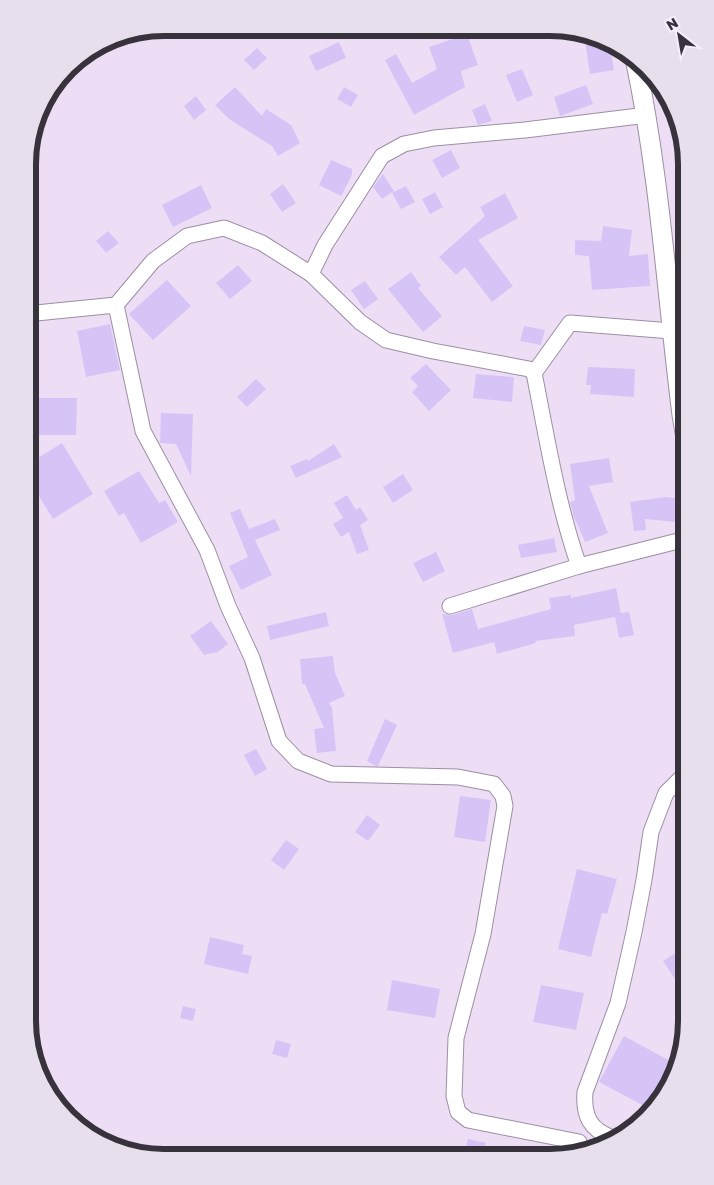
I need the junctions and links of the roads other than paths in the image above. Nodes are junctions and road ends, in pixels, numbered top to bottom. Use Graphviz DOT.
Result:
graph roads {
  1 [pos="638,72"];
  2 [pos="647,115"];
  3 [pos="312,274"];
  4 [pos="116,306"];
  5 [pos="36,313"];
  6 [pos="672,331"];
  7 [pos="678,371"];
  8 [pos="534,373"];
  9 [pos="678,541"];
  10 [pos="579,566"];
  11 [pos="450,606"];
  12 [pos="677,782"];
  13 [pos="586,1115"];
  14 [pos="607,1135"];
  15 [pos="579,1145"];
  16 [pos="574,1146"];
  1 -- 2 [label="street"];
  2 -- 3 [label="street"];
  2 -- 6 [label="street"];
  3 -- 4 [label="street"];
  3 -- 8 [label="street"];
  4 -- 5 [label="street"];
  4 -- 16 [label="street"];
  6 -- 7 [label="street"];
  6 -- 8 [label="street"];
  8 -- 10 [label="street"];
  9 -- 10 [label="street"];
  10 -- 11 [label="street"];
  12 -- 13 [label="street"];
  13 -- 14 [label="street"];
  13 -- 15 [label="street"];
}
